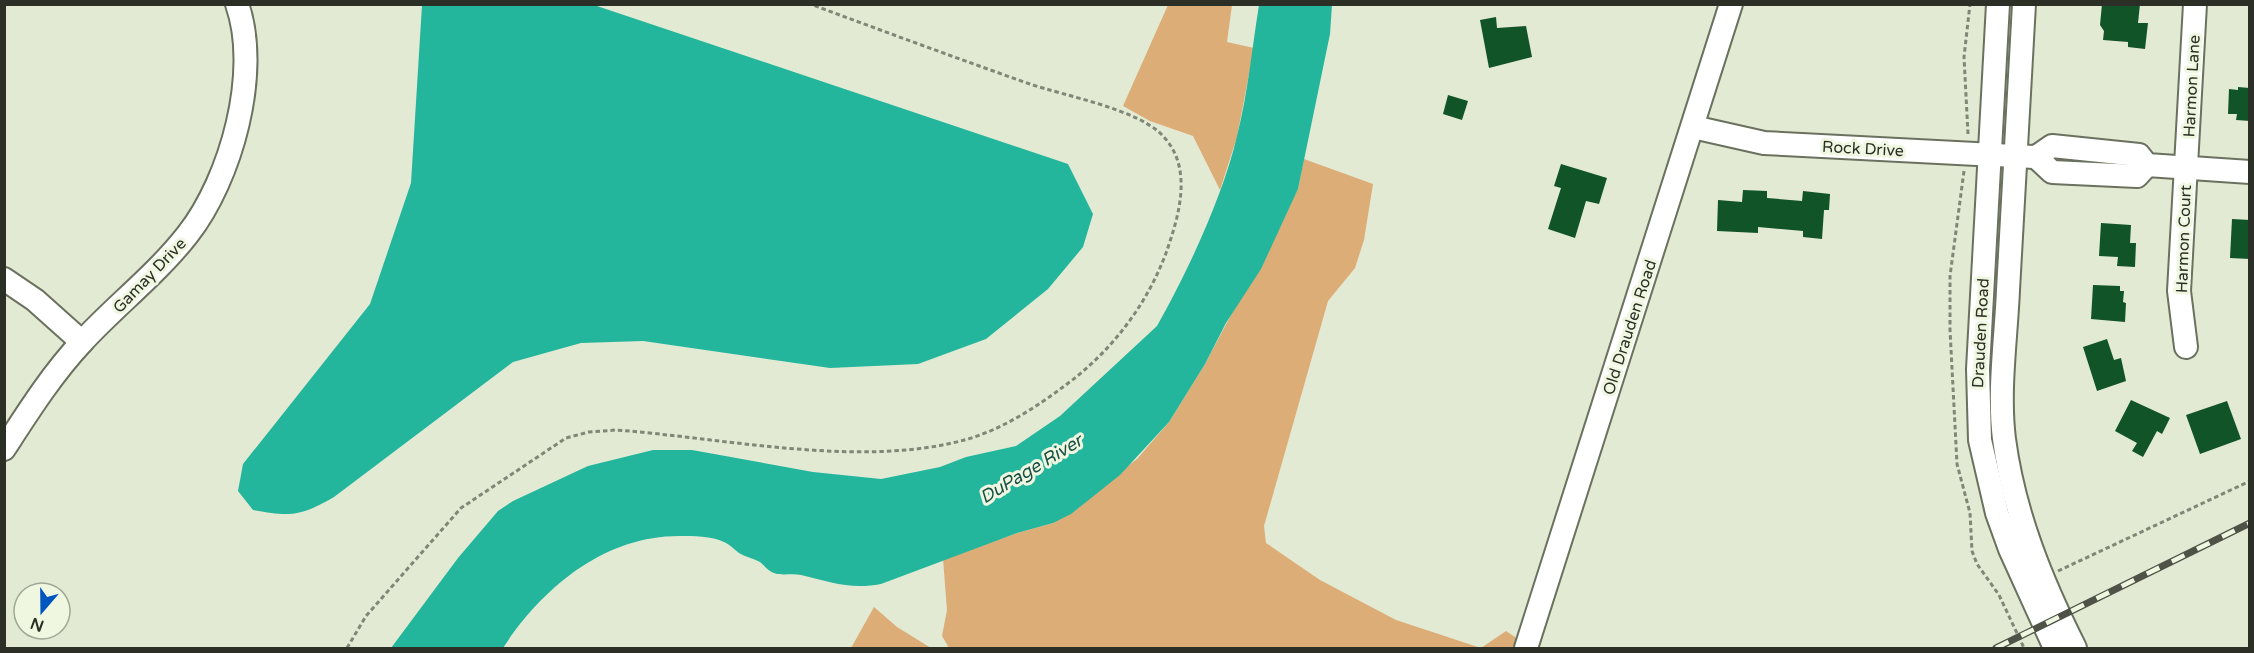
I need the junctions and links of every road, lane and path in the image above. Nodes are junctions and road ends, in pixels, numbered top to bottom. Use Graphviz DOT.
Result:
graph roads {
  1 [pos="237,4"];
  2 [pos="810,4"];
  3 [pos="1731,4"];
  4 [pos="1998,4"];
  5 [pos="2024,4"];
  6 [pos="2195,4"];
  7 [pos="1693,127"];
  8 [pos="1989,155"];
  9 [pos="2025,157"];
  10 [pos="2186,168"];
  11 [pos="2250,172"];
  12 [pos="4,279"];
  13 [pos="82,342"];
  14 [pos="2186,347"];
  15 [pos="4,449"];
  16 [pos="2250,481"];
  17 [pos="2042,578"];
  18 [pos="347,648"];
  19 [pos="1526,648"];
  20 [pos="2055,648"];
  21 [pos="2075,648"];
  1 -- 13 [label="street, Gamay Drive"];
  2 -- 18 [label="path"];
  3 -- 7 [label="street, Old Drauden Road"];
  4 -- 8 [label="street, Drauden Road"];
  5 -- 9 [label="street, Drauden Road"];
  6 -- 10 [label="street, Harmon Lane"];
  7 -- 8 [label="street, Rock Drive"];
  7 -- 19 [label="street, Old Drauden Road"];
  8 -- 9 [label="street, Rock Drive"];
  8 -- 20 [label="street, Drauden Road"];
  9 -- 10 [label="street, Rock Drive"];
  9 -- 17 [label="street, Drauden Road"];
  10 -- 11 [label="street, Rock Drive"];
  10 -- 14 [label="street, Harmon Court"];
  12 -- 13 [label="street"];
  13 -- 15 [label="street, Gamay Drive"];
  16 -- 17 [label="path"];
  17 -- 21 [label="street, Drauden Road"];
}
